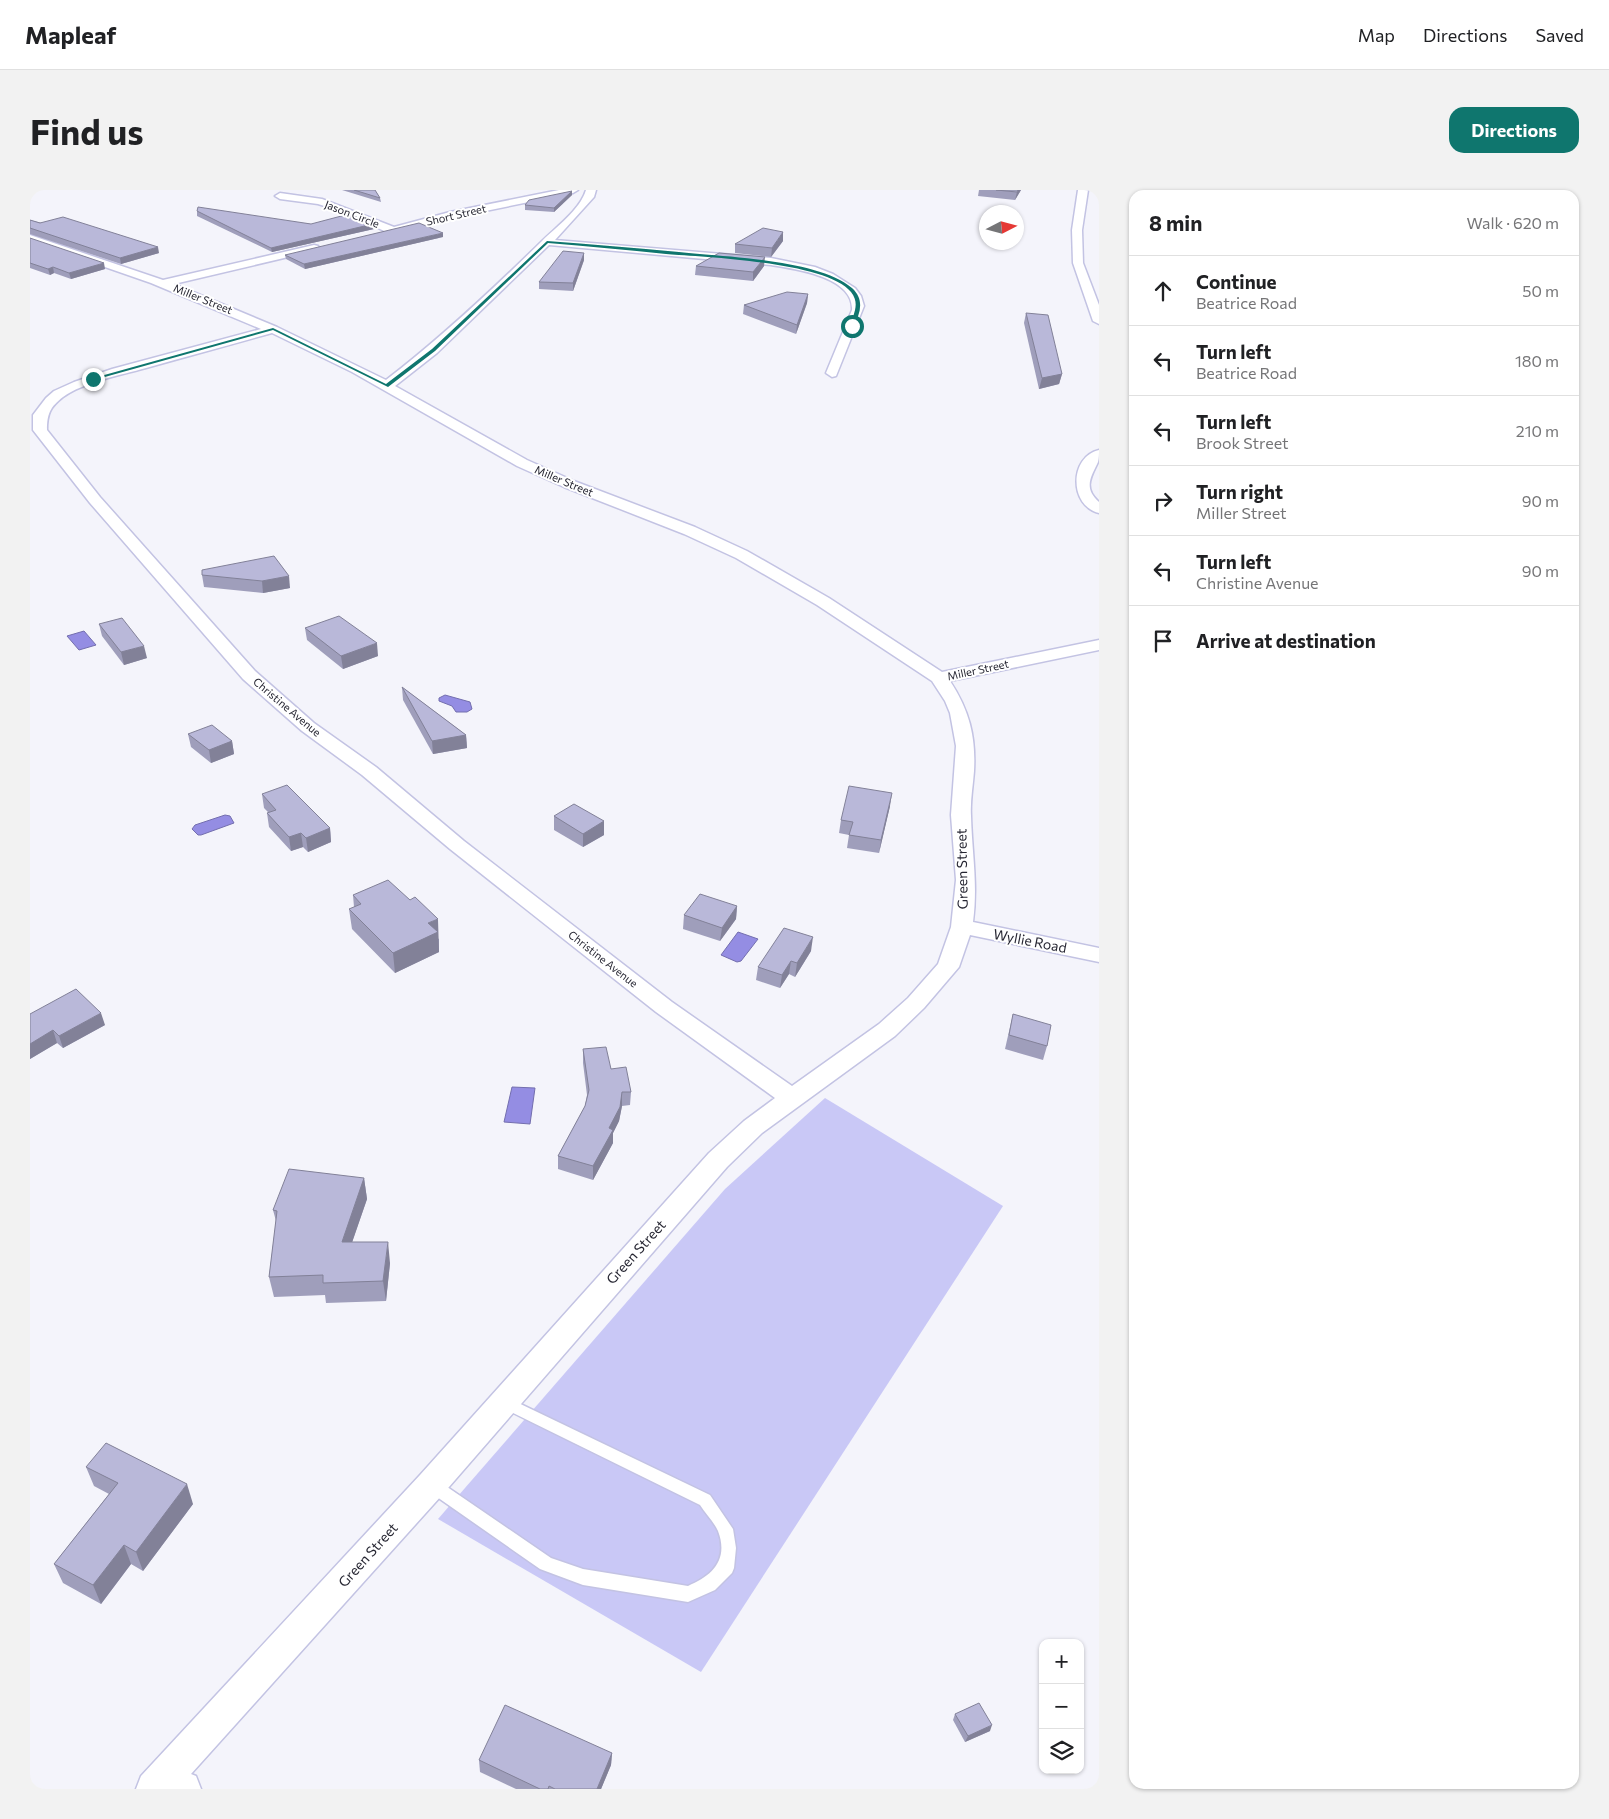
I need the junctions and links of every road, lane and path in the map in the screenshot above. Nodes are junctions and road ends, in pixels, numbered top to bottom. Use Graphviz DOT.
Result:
graph roads {
  1 [pos="573,190"];
  2 [pos="591,190"];
  3 [pos="1083,190"];
  4 [pos="280,196"];
  5 [pos="392,230"];
  6 [pos="374,235"];
  7 [pos="30,238"];
  8 [pos="547,242"];
  9 [pos="326,246"];
  10 [pos="164,284"];
  11 [pos="1098,318"];
  12 [pos="273,329"];
  13 [pos="832,373"];
  14 [pos="387,386"];
  15 [pos="1099,454"];
  16 [pos="1099,509"];
  17 [pos="1099,645"];
  18 [pos="939,678"];
  19 [pos="962,927"];
  20 [pos="1099,955"];
  21 [pos="792,1098"];
  22 [pos="503,1402"];
  23 [pos="431,1485"];
  24 [pos="168,1785"];
  1 -- 5 [label="street, Short Street"];
  2 -- 8 [label="street"];
  3 -- 11 [label="street"];
  4 -- 5 [label="street, Jason Circle"];
  5 -- 6 [label="street, Short Street"];
  7 -- 10 [label="street, Miller Street"];
  8 -- 13 [label="street"];
  8 -- 14 [label="street"];
  9 -- 10 [label="street"];
  10 -- 12 [label="street, Miller Street"];
  12 -- 14 [label="street, Miller Street"];
  12 -- 21 [label="street, Christine Avenue"];
  14 -- 18 [label="street, Miller Street"];
  15 -- 16 [label="street"];
  17 -- 18 [label="street, Miller Street"];
  18 -- 19 [label="street, Green Street"];
  19 -- 20 [label="street, Wyllie Road"];
  19 -- 21 [label="street, Green Street"];
  21 -- 22 [label="street, Green Street"];
  22 -- 23 [label="street, Green Street"];
  22 -- 23 [label="lane"];
  23 -- 24 [label="street, Green Street"];
}
